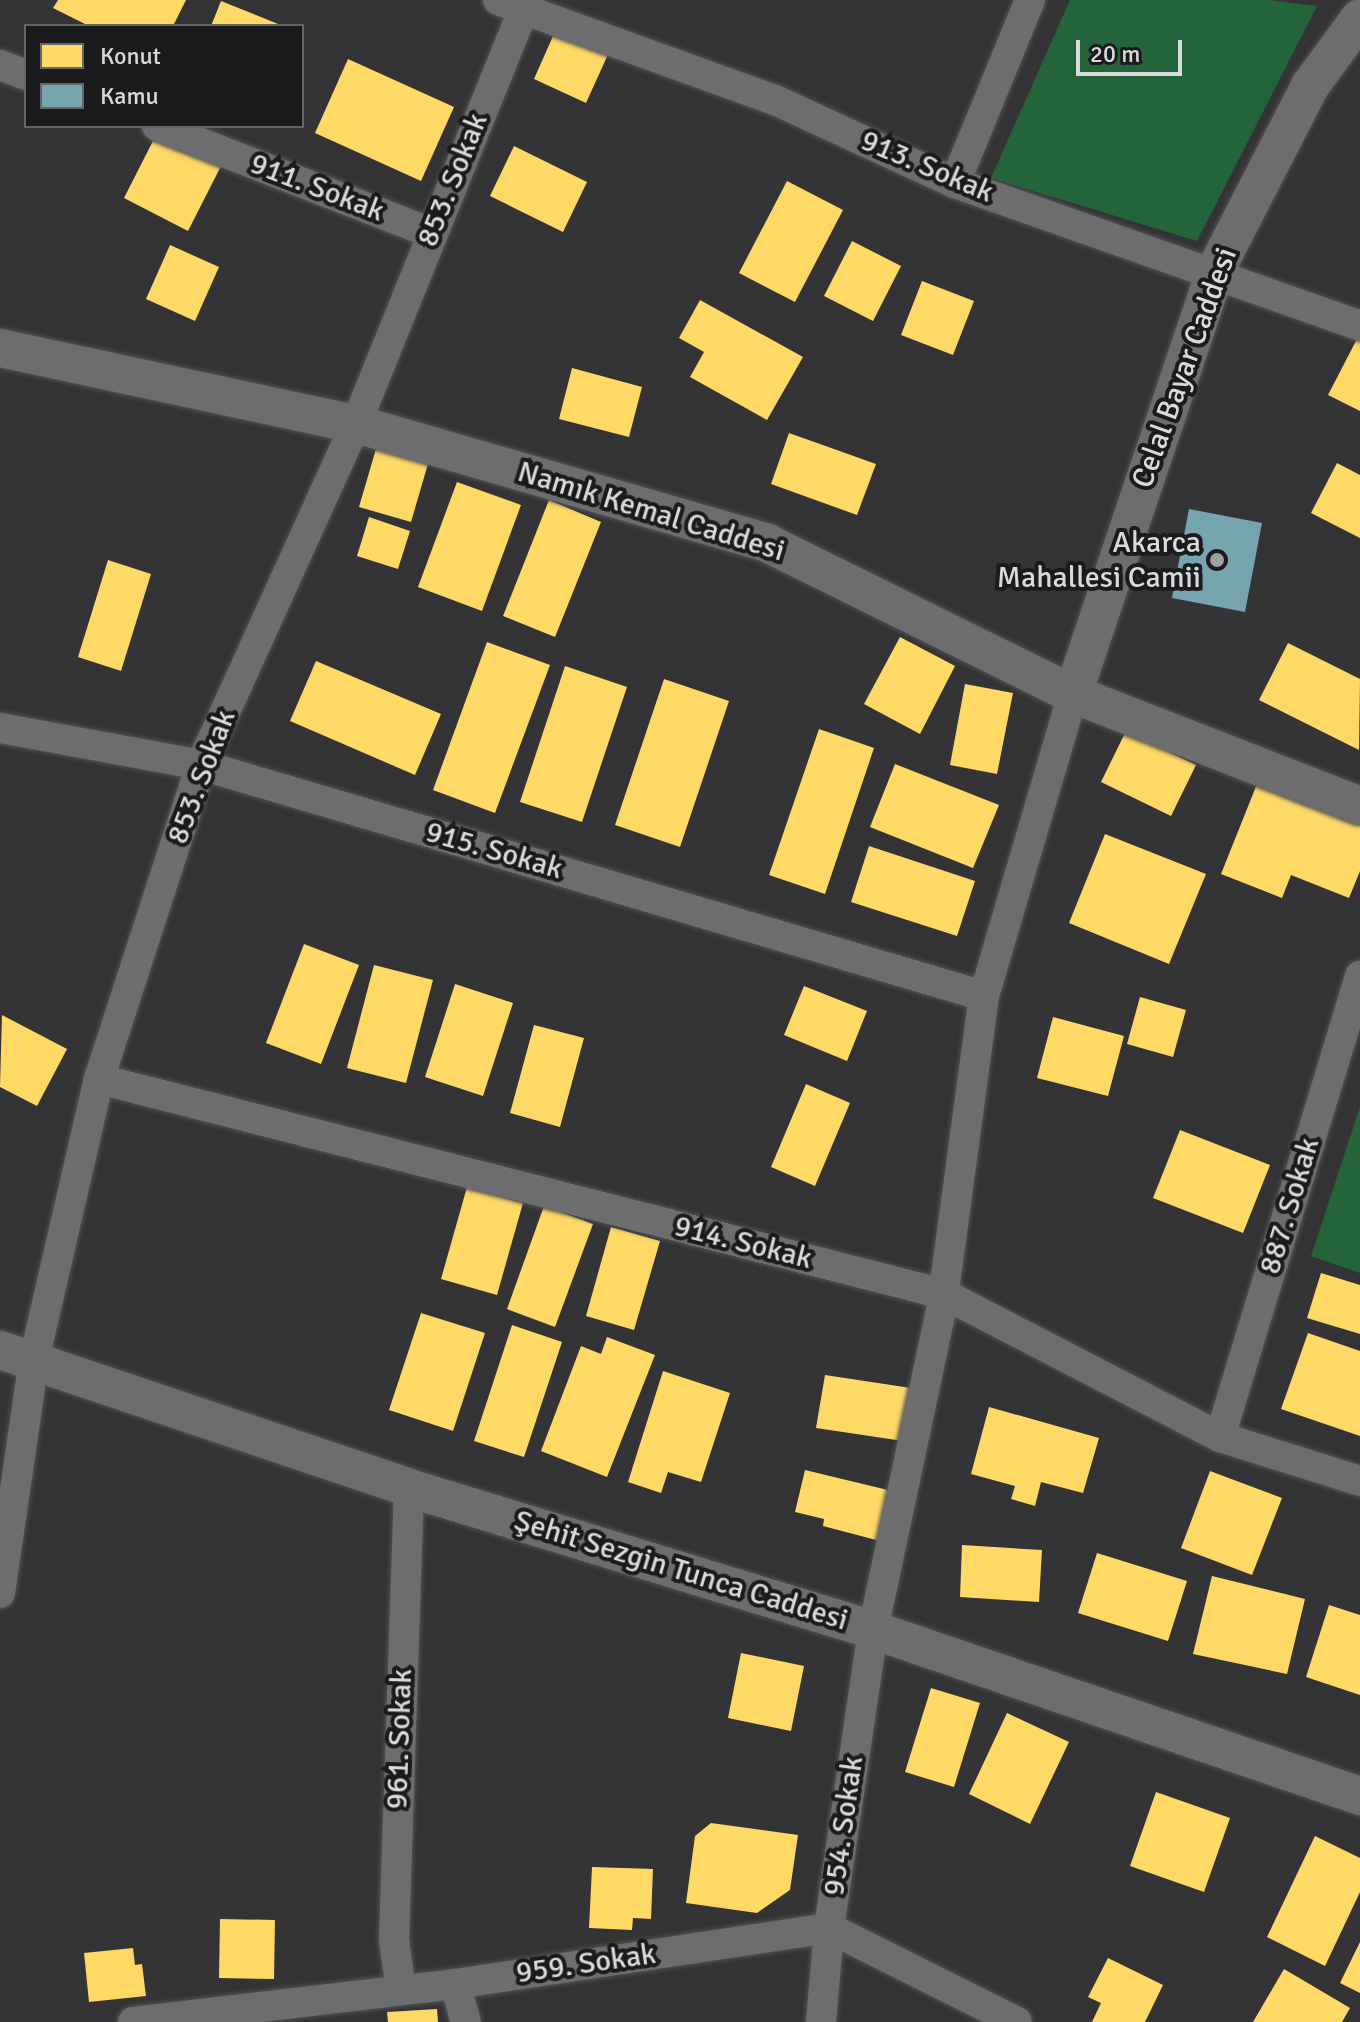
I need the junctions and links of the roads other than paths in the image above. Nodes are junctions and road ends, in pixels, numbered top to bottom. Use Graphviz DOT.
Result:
graph roads {
  1 [pos="1030,0"];
  2 [pos="515,4"];
  3 [pos="1360,18"];
  4 [pos="0,65"];
  5 [pos="24,74"];
  6 [pos="162,128"];
  7 [pos="955,183"];
  8 [pos="432,233"];
  9 [pos="1215,271"];
  10 [pos="1360,326"];
  11 [pos="0,348"];
  12 [pos="356,424"];
  13 [pos="1073,694"];
  14 [pos="0,728"];
  15 [pos="201,765"];
  16 [pos="1360,806"];
  17 [pos="1360,976"];
  18 [pos="984,996"];
  19 [pos="99,1079"];
  20 [pos="944,1294"];
  21 [pos="17,1355"];
  22 [pos="1220,1437"];
  23 [pos="1360,1481"];
  24 [pos="409,1488"];
  25 [pos="0,1593"];
  26 [pos="873,1630"];
  27 [pos="1360,1796"];
  28 [pos="829,1928"];
  29 [pos="455,1984"];
  30 [pos="401,1990"];
  31 [pos="133,2022"];
  32 [pos="466,2022"];
  33 [pos="821,2022"];
  34 [pos="1017,2022"];
  1 -- 7 [label="street"];
  2 -- 7 [label="street, 913. Sokak"];
  2 -- 8 [label="street, 853. Sokak"];
  3 -- 9 [label="street, Celal Bayar Caddesi"];
  4 -- 5 [label="street"];
  6 -- 8 [label="street, 911. Sokak"];
  7 -- 9 [label="street, 913. Sokak"];
  8 -- 12 [label="street, 853. Sokak"];
  9 -- 10 [label="street, 913. Sokak"];
  9 -- 13 [label="street, Celal Bayar Caddesi"];
  11 -- 12 [label="street, Namık Kemal Caddesi"];
  12 -- 13 [label="street, Namık Kemal Caddesi"];
  12 -- 15 [label="street, 853. Sokak"];
  13 -- 16 [label="street, Namık Kemal Caddesi"];
  13 -- 18 [label="street, 954. Sokak"];
  14 -- 15 [label="street, 915. Sokak"];
  15 -- 18 [label="street, 915. Sokak"];
  15 -- 19 [label="street, 853. Sokak"];
  17 -- 22 [label="street, 887. Sokak"];
  18 -- 20 [label="street, 954. Sokak"];
  19 -- 20 [label="street, 914. Sokak"];
  19 -- 21 [label="street, 853. Sokak"];
  20 -- 22 [label="street, 914. Sokak"];
  20 -- 26 [label="street, 954. Sokak"];
  21 -- 24 [label="street, Şehit Sezgin Tunca Caddesi"];
  21 -- 25 [label="street, 853. Sokak"];
  22 -- 23 [label="street, 914. Sokak"];
  24 -- 26 [label="street, Şehit Sezgin Tunca Caddesi"];
  24 -- 30 [label="street, 961. Sokak"];
  26 -- 27 [label="street, Şehit Sezgin Tunca Caddesi"];
  26 -- 28 [label="street, 954. Sokak"];
  28 -- 29 [label="street, 959. Sokak"];
  28 -- 33 [label="street, 954. Sokak"];
  28 -- 34 [label="street"];
  29 -- 30 [label="street, 959. Sokak"];
  29 -- 32 [label="street"];
  30 -- 31 [label="street, 959. Sokak"];
}
